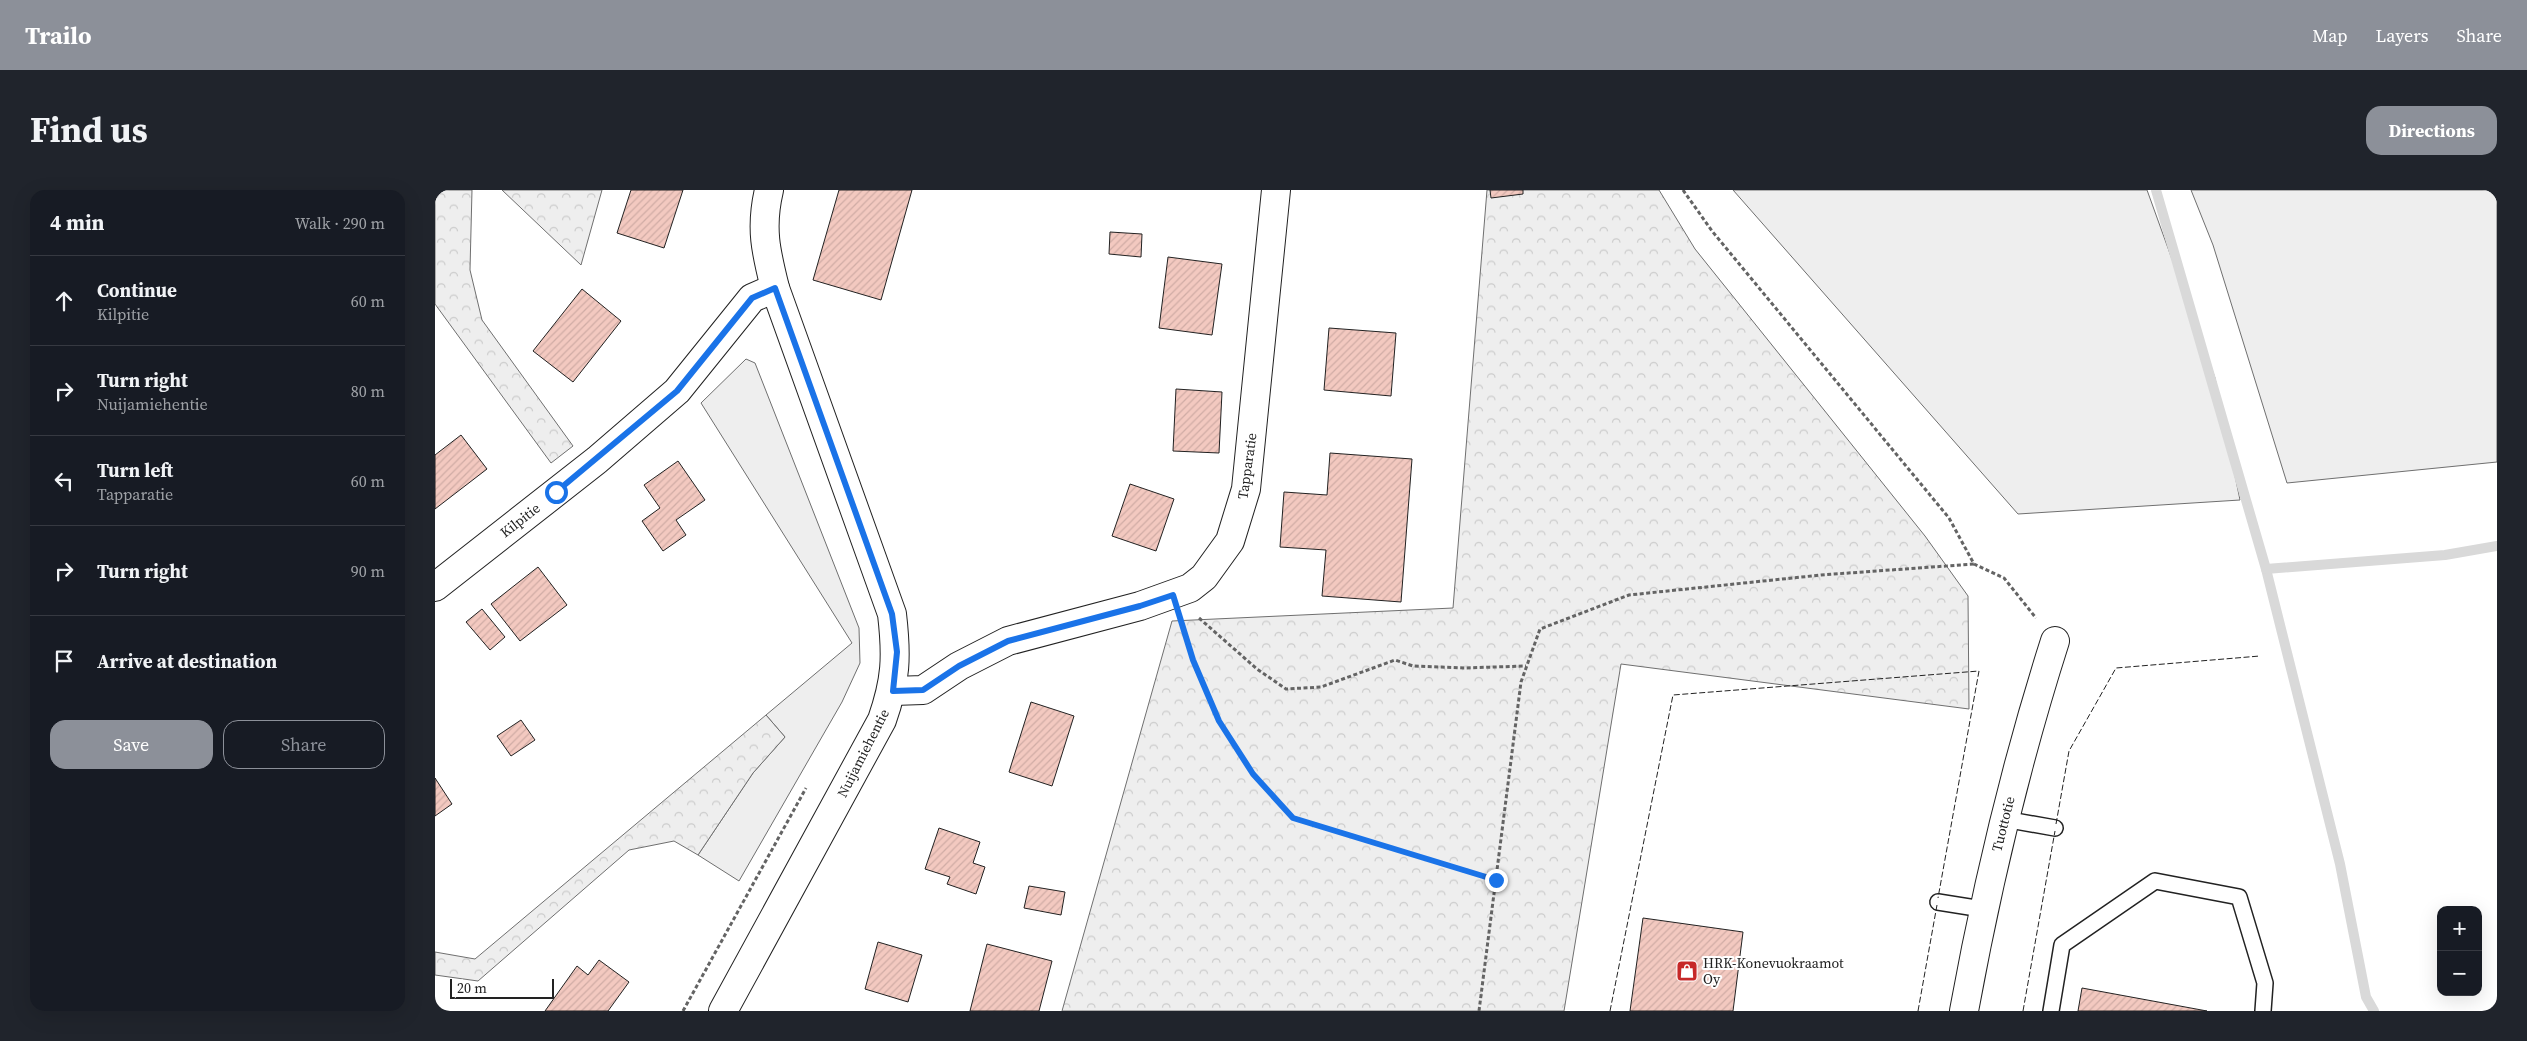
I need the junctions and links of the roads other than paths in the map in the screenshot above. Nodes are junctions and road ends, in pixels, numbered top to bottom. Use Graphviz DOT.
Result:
graph roads {
  1 [pos="769,190"];
  2 [pos="1276,190"];
  3 [pos="775,288"];
  4 [pos="435,587"];
  5 [pos="2055,641"];
  6 [pos="893,691"];
  7 [pos="2004,819"];
  8 [pos="2055,828"];
  9 [pos="1938,902"];
  10 [pos="1982,909"];
  11 [pos="723,1011"];
  12 [pos="1964,1011"];
  13 [pos="2051,1011"];
  14 [pos="2263,1011"];
  1 -- 3 [label="street, Nuijamiehentie"];
  2 -- 6 [label="street, Tapparatie"];
  3 -- 4 [label="street, Kilpitie"];
  3 -- 6 [label="street, Nuijamiehentie"];
  5 -- 7 [label="street, Tuottotie"];
  6 -- 11 [label="street, Nuijamiehentie"];
  7 -- 8 [label="lane"];
  7 -- 10 [label="street, Tuottotie"];
  9 -- 10 [label="lane"];
  10 -- 12 [label="street, Tuottotie"];
  13 -- 14 [label="lane"];
}
